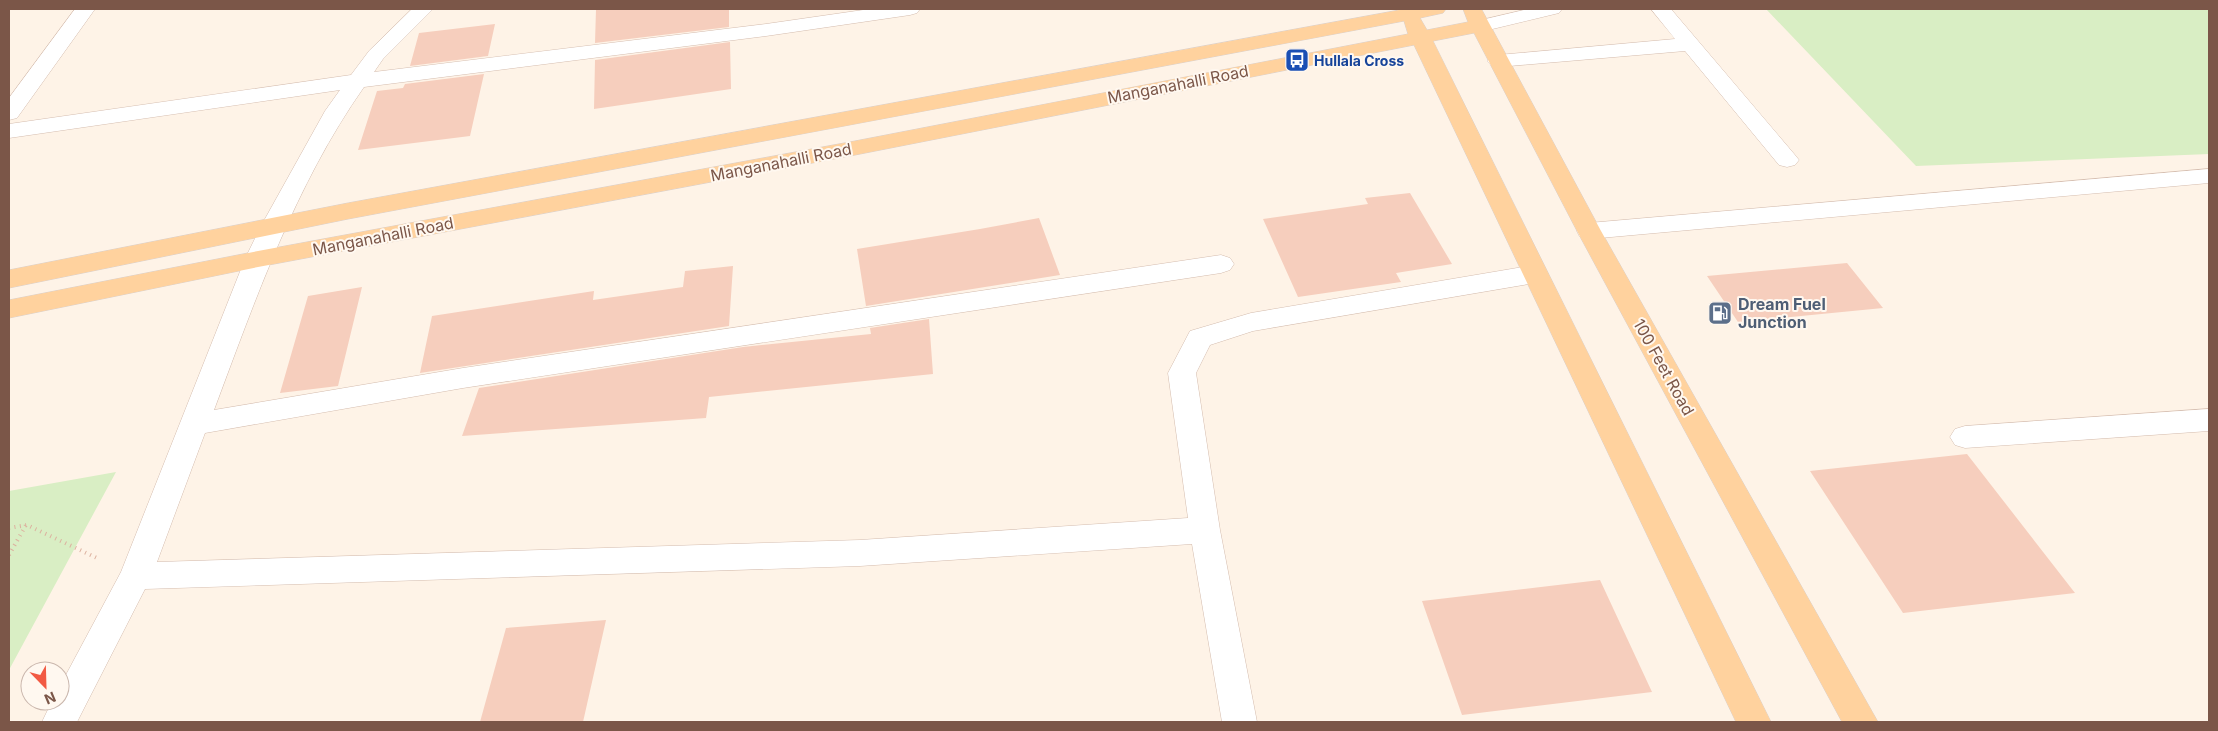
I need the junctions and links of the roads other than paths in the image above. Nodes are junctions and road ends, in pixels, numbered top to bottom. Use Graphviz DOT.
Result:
graph roads {
  1 [pos="85,9"];
  2 [pos="423,9"];
  3 [pos="910,9"];
  4 [pos="1436,9"];
  5 [pos="1552,9"];
  6 [pos="1661,9"];
  7 [pos="1407,11"];
  8 [pos="1476,17"];
  9 [pos="1421,37"];
  10 [pos="1690,44"];
  11 [pos="1498,62"];
  12 [pos="358,81"];
  13 [pos="12,105"];
  14 [pos="9,131"];
  15 [pos="1787,160"];
  16 [pos="2209,176"];
  17 [pos="273,226"];
  18 [pos="1589,231"];
  19 [pos="258,259"];
  20 [pos="1221,264"];
  21 [pos="1535,274"];
  22 [pos="9,279"];
  23 [pos="9,309"];
  24 [pos="2209,420"];
  25 [pos="195,424"];
  26 [pos="1965,437"];
  27 [pos="1205,530"];
  28 [pos="136,576"];
  29 [pos="59,722"];
  30 [pos="1240,722"];
  31 [pos="1754,722"];
  32 [pos="1861,722"];
  1 -- 13 [label="street"];
  2 -- 12 [label="street"];
  3 -- 12 [label="street"];
  4 -- 7 [label="main road, Manganahalli Road"];
  5 -- 8 [label="street, Manganahalli Road"];
  6 -- 10 [label="street"];
  7 -- 9 [label="main road"];
  7 -- 17 [label="main road, Manganahalli Road"];
  8 -- 9 [label="main road, Manganahalli Road"];
  8 -- 11 [label="main road, 100 Feet Road"];
  9 -- 19 [label="main road, Manganahalli Road"];
  9 -- 21 [label="main road"];
  10 -- 11 [label="street"];
  10 -- 15 [label="street"];
  11 -- 18 [label="main road, 100 Feet Road"];
  12 -- 14 [label="street"];
  12 -- 17 [label="street"];
  16 -- 18 [label="street"];
  17 -- 19 [label="street"];
  17 -- 22 [label="main road, Manganahalli Road"];
  18 -- 32 [label="main road, 100 Feet Road"];
  19 -- 23 [label="main road, Manganahalli Road"];
  19 -- 25 [label="street"];
  20 -- 25 [label="street"];
  21 -- 27 [label="street"];
  21 -- 31 [label="main road"];
  24 -- 26 [label="street"];
  25 -- 28 [label="street"];
  27 -- 28 [label="street"];
  27 -- 30 [label="street"];
  28 -- 29 [label="street"];
}
